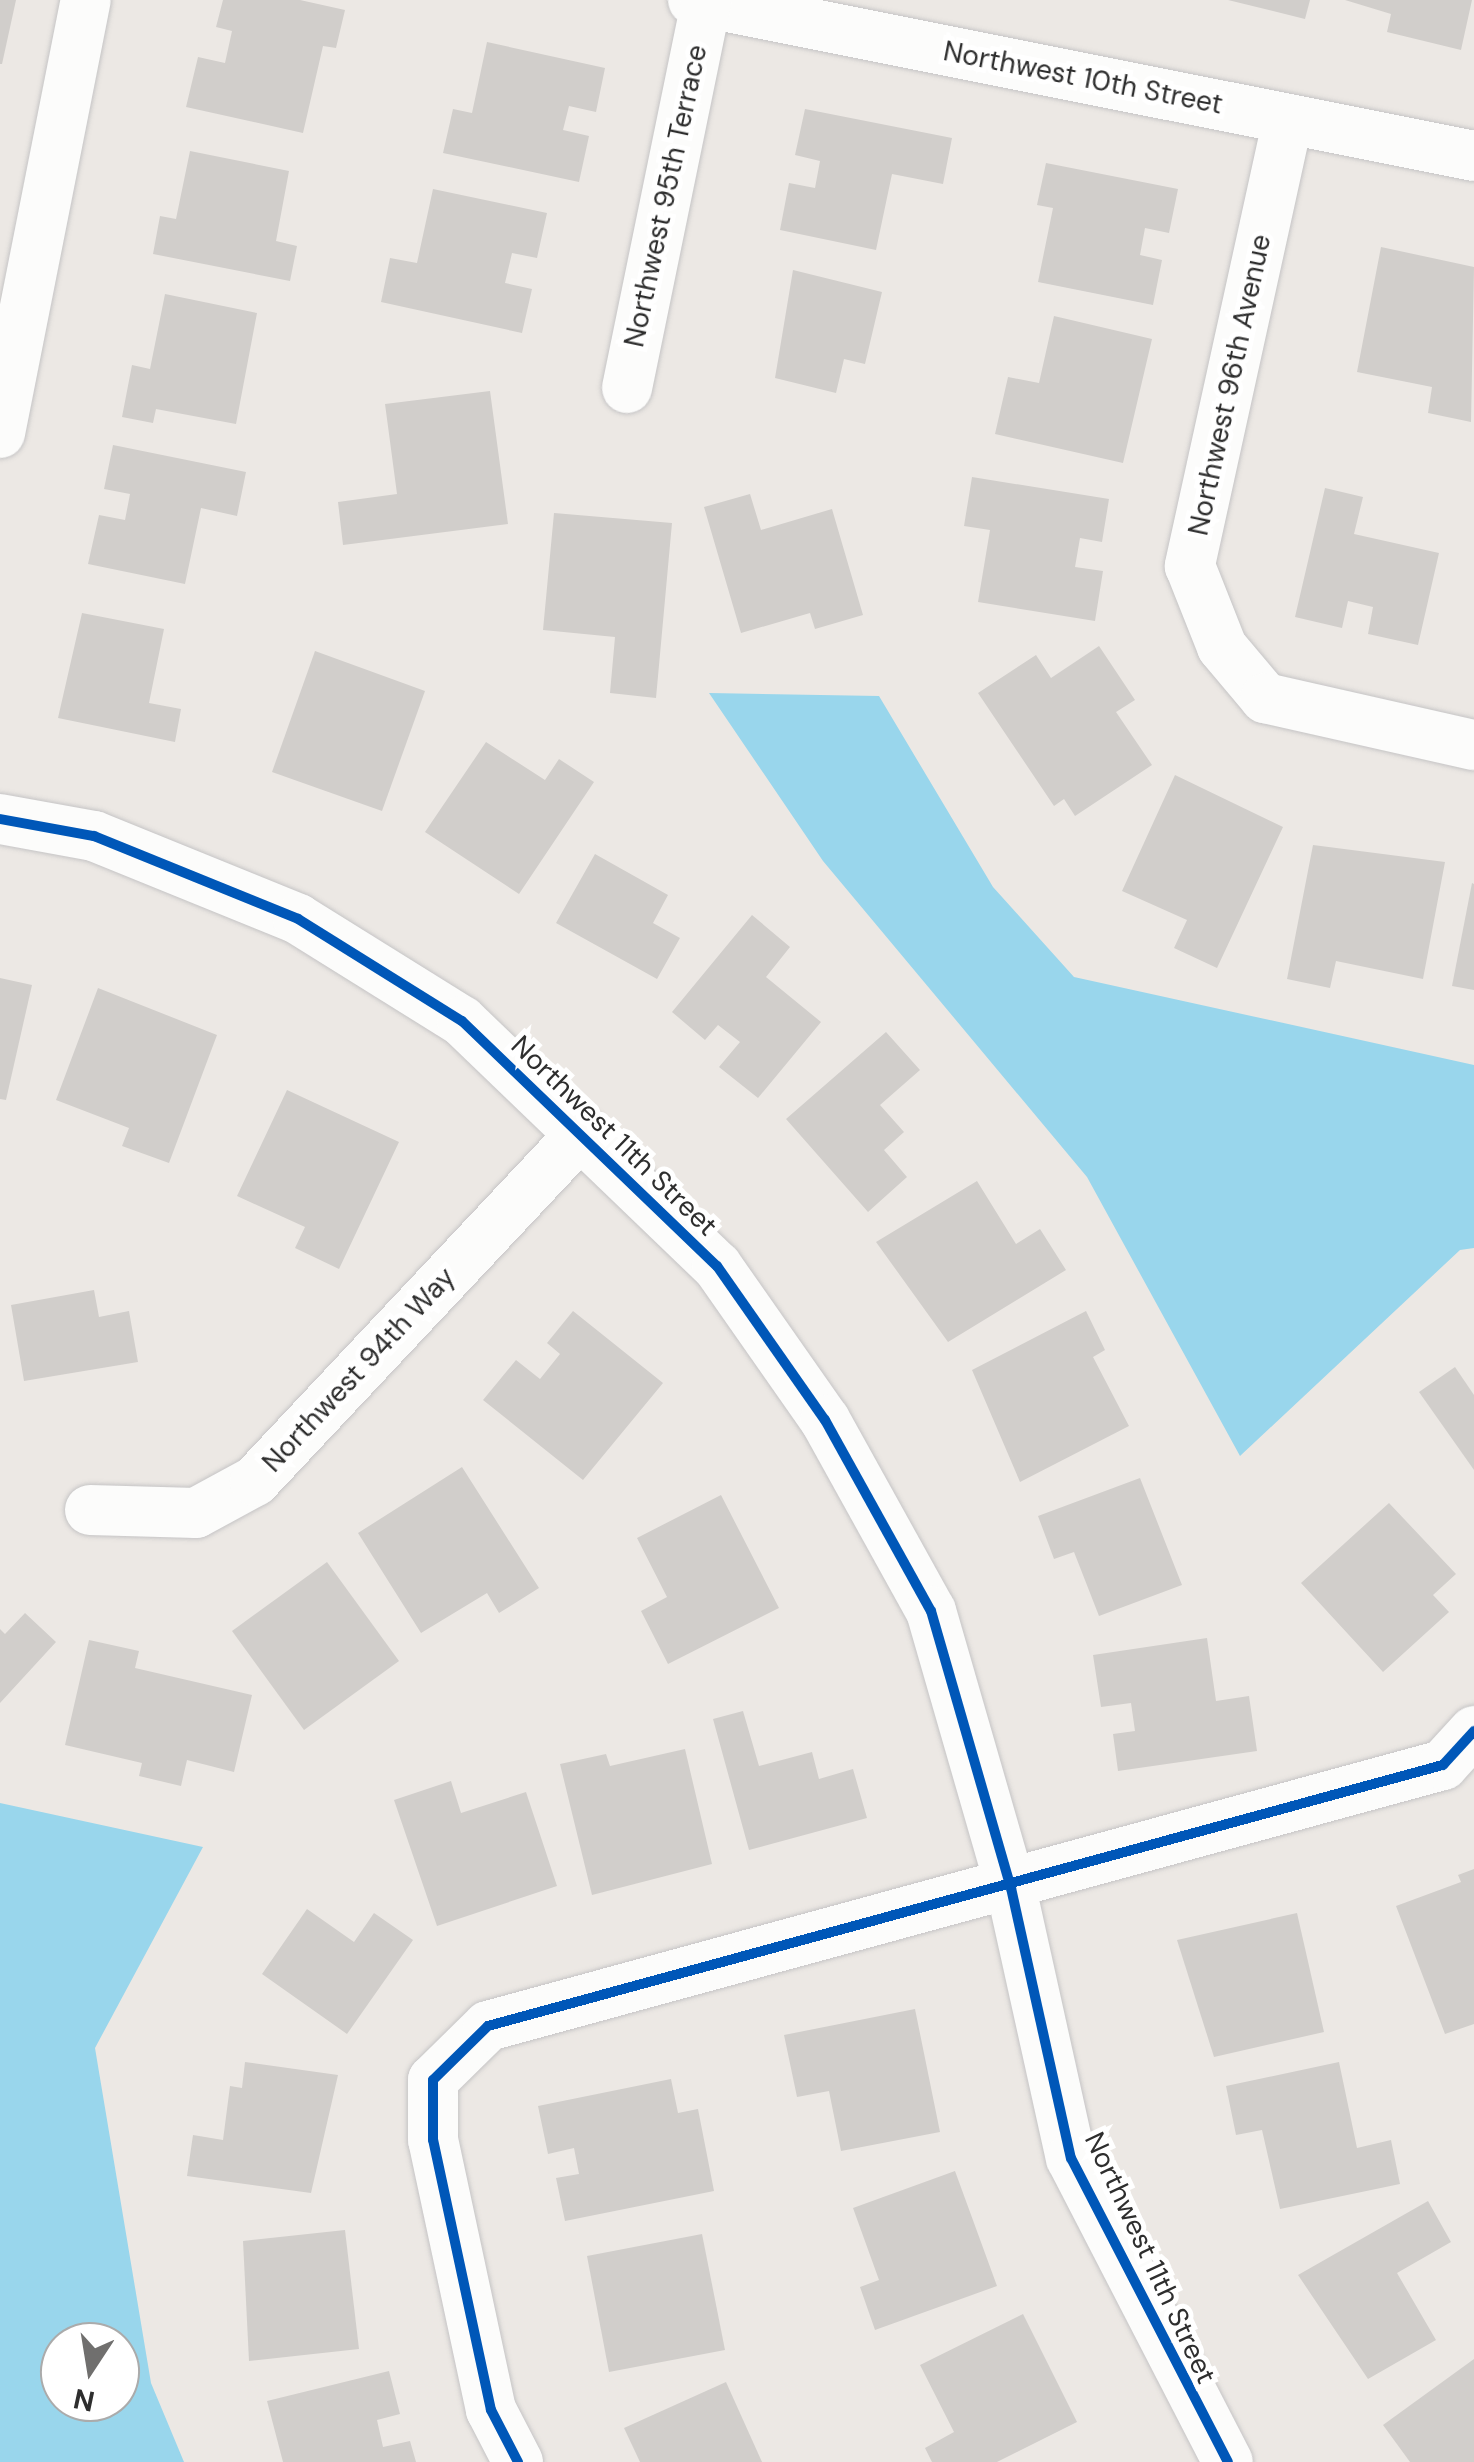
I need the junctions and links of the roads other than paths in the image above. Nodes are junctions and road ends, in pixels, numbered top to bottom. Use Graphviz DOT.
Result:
graph roads {
  1 [pos="86,0"];
  2 [pos="699,2"];
  3 [pos="1288,120"];
  4 [pos="1474,156"];
  5 [pos="626,388"];
  6 [pos="0,433"];
  7 [pos="1474,745"];
  8 [pos="0,819"];
  9 [pos="582,1133"];
  10 [pos="90,1510"];
  11 [pos="1474,1731"];
  12 [pos="1011,1888"];
  13 [pos="518,2462"];
  14 [pos="1228,2462"];
  1 -- 6 [label="street"];
  2 -- 3 [label="street, Northwest 10th Street"];
  2 -- 5 [label="street, Northwest 95th Terrace"];
  3 -- 4 [label="street, Northwest 10th Street"];
  3 -- 7 [label="street, Northwest 96th Avenue"];
  8 -- 9 [label="street, Northwest 11th Street"];
  9 -- 10 [label="street, Northwest 94th Way"];
  9 -- 12 [label="street, Northwest 11th Street"];
  11 -- 12 [label="street"];
  12 -- 13 [label="street"];
  12 -- 14 [label="street, Northwest 11th Street"];
}
